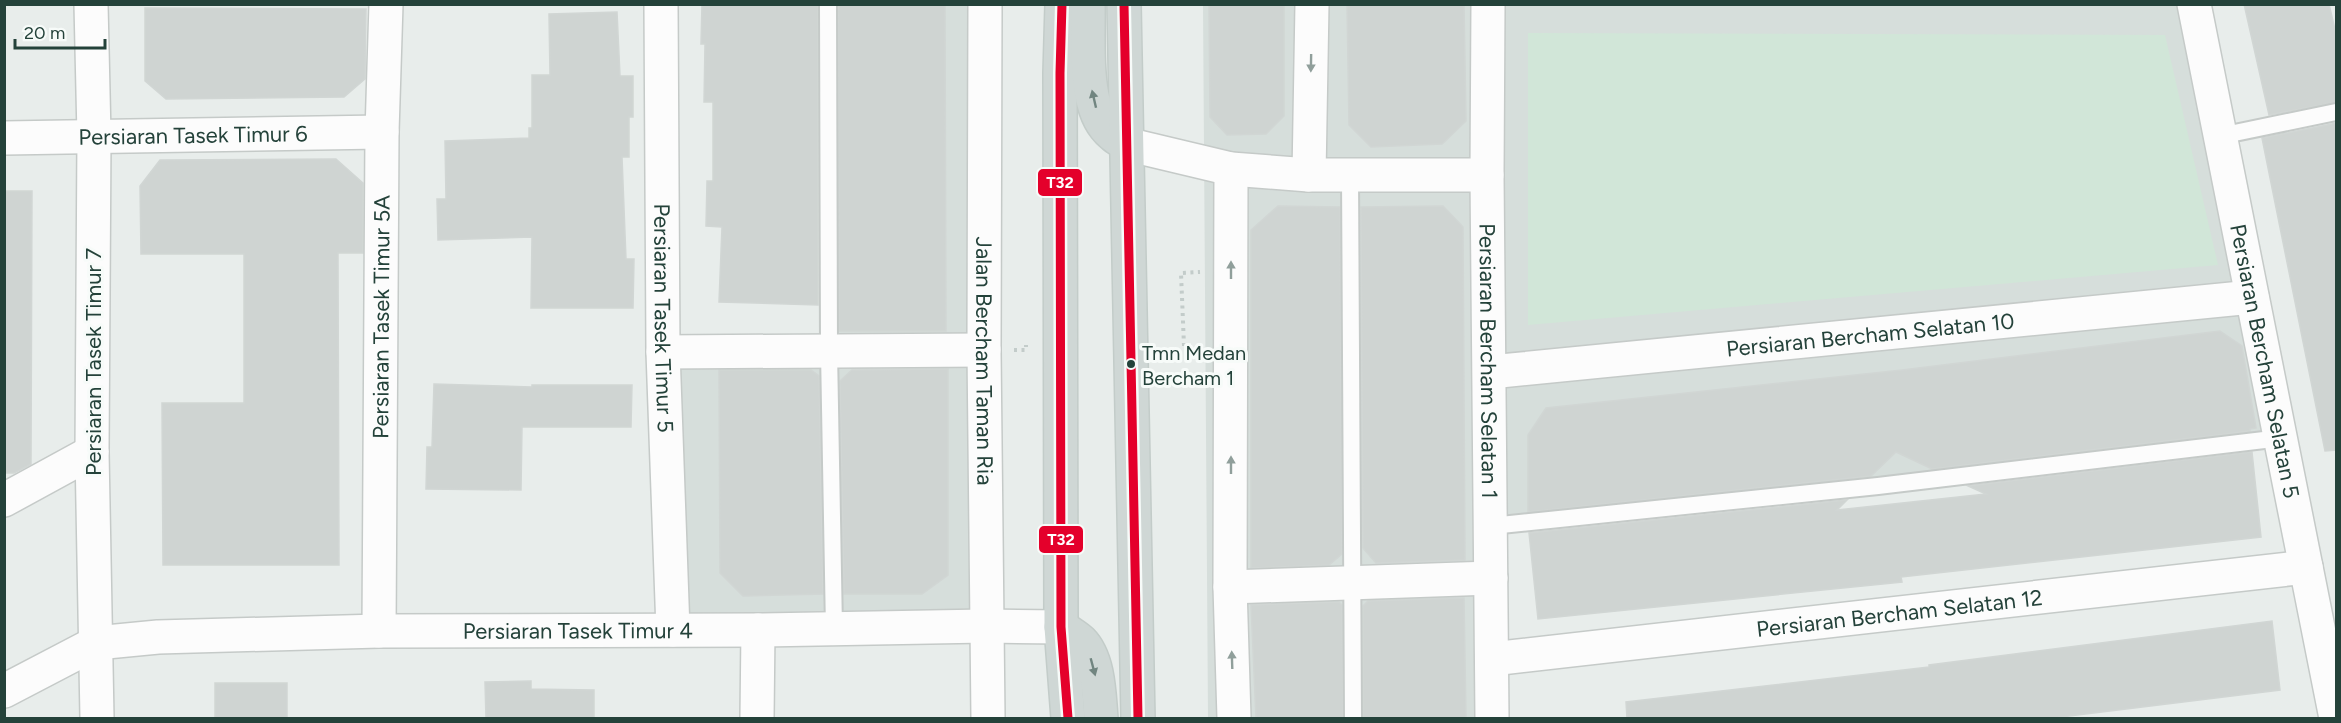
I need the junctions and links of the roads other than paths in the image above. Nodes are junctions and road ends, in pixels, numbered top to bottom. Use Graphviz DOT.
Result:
graph roads {
  1 [pos="91,4"];
  2 [pos="386,4"];
  3 [pos="661,4"];
  4 [pos="828,4"];
  5 [pos="985,4"];
  6 [pos="1062,4"];
  7 [pos="1088,4"];
  8 [pos="1124,4"];
  9 [pos="1312,4"];
  10 [pos="1488,4"];
  11 [pos="2194,4"];
  12 [pos="2337,112"];
  13 [pos="382,132"];
  14 [pos="94,136"];
  15 [pos="2220,136"];
  16 [pos="4,138"];
  17 [pos="1126,144"];
  18 [pos="1231,169"];
  19 [pos="1309,175"];
  20 [pos="1350,175"];
  21 [pos="1487,175"];
  22 [pos="2252,297"];
  23 [pos="984,350"];
  24 [pos="830,351"];
  25 [pos="663,352"];
  26 [pos="1490,372"];
  27 [pos="2281,438"];
  28 [pos="92,452"];
  29 [pos="4,500"];
  30 [pos="1491,526"];
  31 [pos="2306,567"];
  32 [pos="1491,578"];
  33 [pos="1352,582"];
  34 [pos="1230,587"];
  35 [pos="986,626"];
  36 [pos="1061,627"];
  37 [pos="834,629"];
  38 [pos="673,630"];
  39 [pos="758,630"];
  40 [pos="379,631"];
  41 [pos="96,643"];
  42 [pos="1492,659"];
  43 [pos="4,691"];
  44 [pos="97,718"];
  45 [pos="757,718"];
  46 [pos="988,718"];
  47 [pos="1068,718"];
  48 [pos="1101,718"];
  49 [pos="1138,718"];
  50 [pos="1234,718"];
  51 [pos="1353,718"];
  52 [pos="1492,718"];
  53 [pos="2337,718"];
  1 -- 14 [label="street, Persiaran Tasek Timur 7"];
  2 -- 13 [label="street, Persiaran Tasek Timur 5A"];
  3 -- 25 [label="street, Persiaran Tasek Timur 5"];
  4 -- 24 [label="lane"];
  5 -- 23 [label="street, Jalan Bercham Taman Ria"];
  6 -- 36 [label="main road"];
  17 -- 7 [label="main road, one-way"];
  8 -- 17 [label="main road"];
  9 -- 19 [label="street, one-way"];
  10 -- 21 [label="street, Persiaran Bercham Selatan 1"];
  11 -- 15 [label="street, Persiaran Bercham Selatan 5"];
  12 -- 15 [label="lane"];
  13 -- 14 [label="street, Persiaran Tasek Timur 6"];
  13 -- 40 [label="street, Persiaran Tasek Timur 5A"];
  14 -- 16 [label="street, Persiaran Tasek Timur 6"];
  14 -- 28 [label="street, Persiaran Tasek Timur 7"];
  15 -- 22 [label="street, Persiaran Bercham Selatan 5"];
  17 -- 18 [label="street"];
  17 -- 49 [label="main road"];
  18 -- 19 [label="street"];
  34 -- 18 [label="street, one-way"];
  19 -- 20 [label="street"];
  20 -- 21 [label="street"];
  20 -- 33 [label="lane"];
  21 -- 26 [label="street, Persiaran Bercham Selatan 1"];
  22 -- 26 [label="street, Persiaran Bercham Selatan 10"];
  22 -- 27 [label="street, Persiaran Bercham Selatan 5"];
  23 -- 24 [label="street"];
  23 -- 35 [label="street, Jalan Bercham Taman Ria"];
  24 -- 25 [label="street"];
  24 -- 37 [label="lane"];
  25 -- 38 [label="street, Persiaran Tasek Timur 5"];
  26 -- 30 [label="street, Persiaran Bercham Selatan 1"];
  27 -- 30 [label="lane"];
  27 -- 31 [label="street, Persiaran Bercham Selatan 5"];
  28 -- 29 [label="street"];
  28 -- 41 [label="street, Persiaran Tasek Timur 7"];
  30 -- 32 [label="street, Persiaran Bercham Selatan 1"];
  31 -- 42 [label="street, Persiaran Bercham Selatan 12"];
  31 -- 53 [label="street, Persiaran Bercham Selatan 5"];
  32 -- 33 [label="street"];
  32 -- 42 [label="street, Persiaran Bercham Selatan 1"];
  33 -- 34 [label="street"];
  33 -- 51 [label="lane"];
  50 -- 34 [label="street, one-way"];
  35 -- 36 [label="street, Persiaran Tasek Timur 4"];
  35 -- 37 [label="street, Persiaran Tasek Timur 4"];
  35 -- 46 [label="street, Jalan Bercham Taman Ria"];
  36 -- 47 [label="main road"];
  36 -- 48 [label="main road, one-way"];
  37 -- 39 [label="street, Persiaran Tasek Timur 4"];
  38 -- 39 [label="street, Persiaran Tasek Timur 4"];
  38 -- 40 [label="street, Persiaran Tasek Timur 4"];
  39 -- 45 [label="street"];
  40 -- 41 [label="street, Persiaran Tasek Timur 4"];
  41 -- 43 [label="street"];
  41 -- 44 [label="street, Persiaran Tasek Timur 7"];
  42 -- 52 [label="street, Persiaran Bercham Selatan 1"];
}
